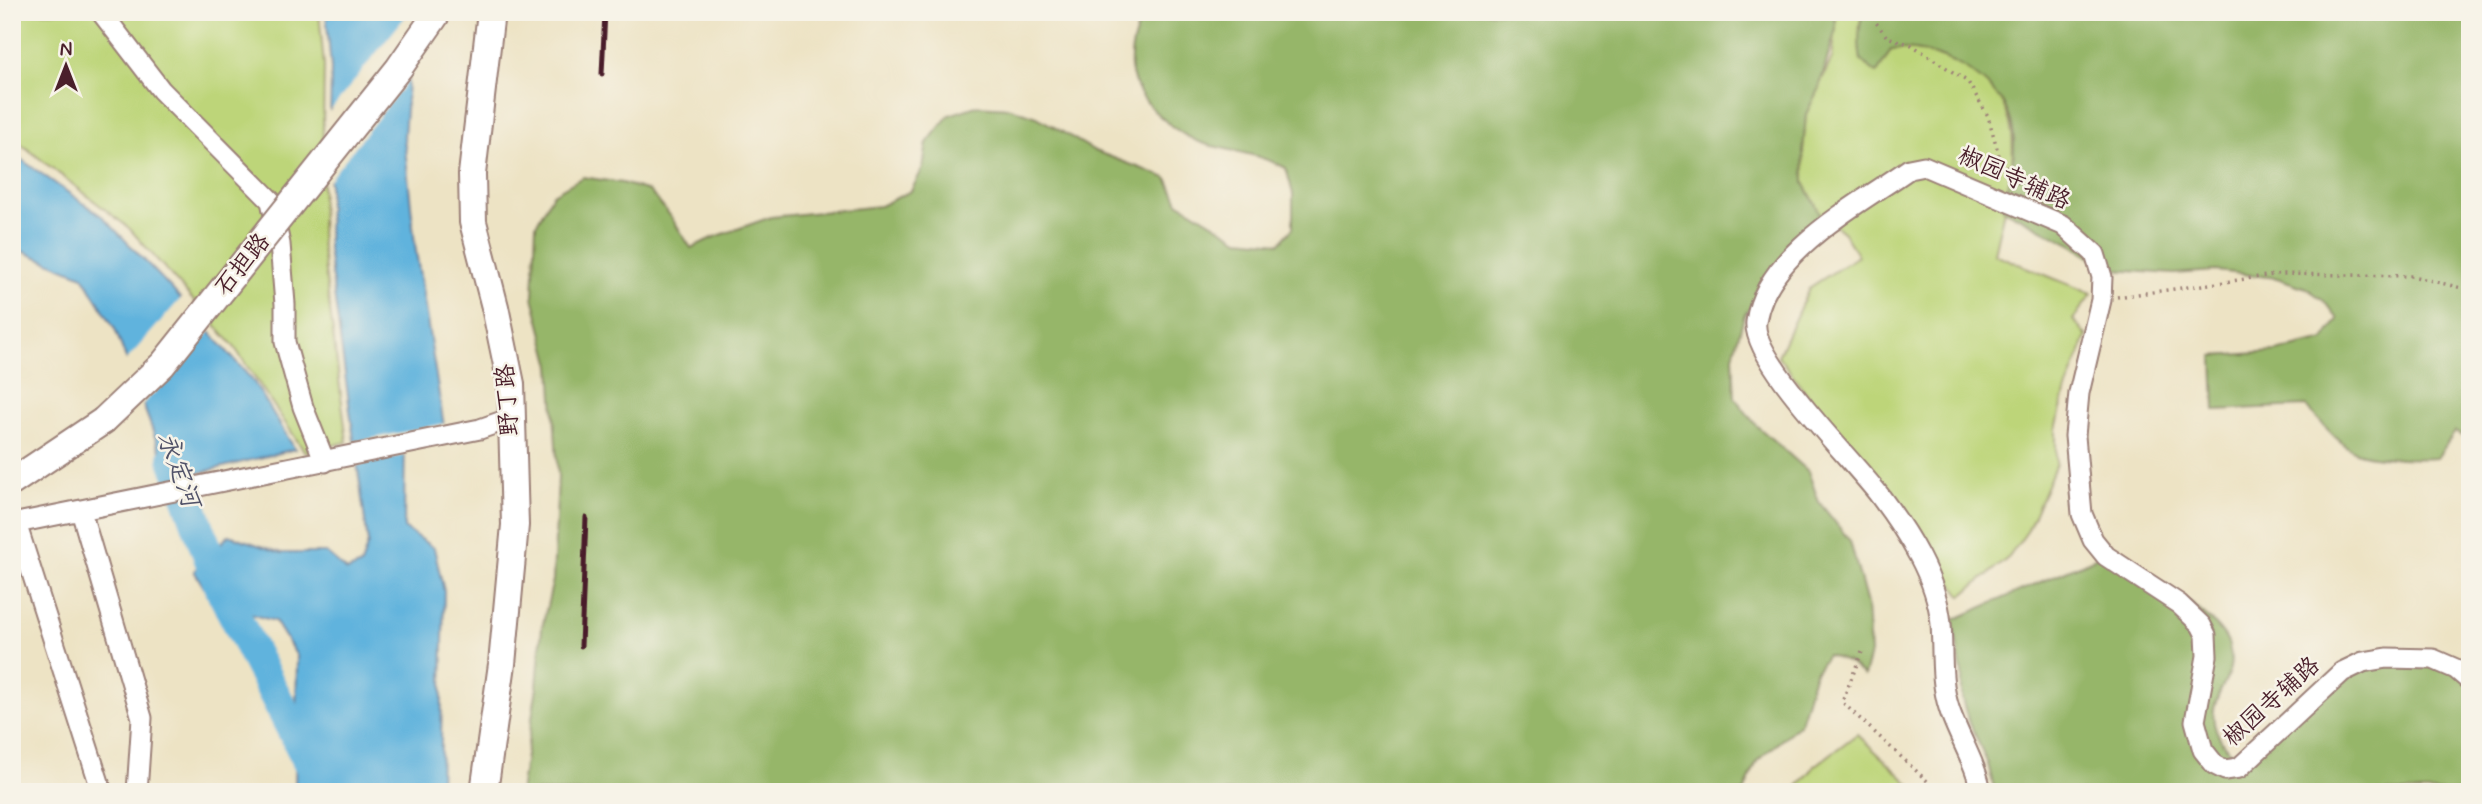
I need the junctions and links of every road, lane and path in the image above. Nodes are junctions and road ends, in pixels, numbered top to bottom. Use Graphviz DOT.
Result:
graph roads {
  1 [pos="101,12"];
  2 [pos="438,12"];
  3 [pos="491,12"];
  4 [pos="1868,12"];
  5 [pos="2024,190"];
  6 [pos="2470,290"];
  7 [pos="2101,300"];
  8 [pos="511,418"];
  9 [pos="325,462"];
  10 [pos="12,482"];
  11 [pos="81,511"];
  12 [pos="14,524"];
  13 [pos="1862,652"];
  14 [pos="2470,681"];
  15 [pos="102,792"];
  16 [pos="137,792"];
  17 [pos="484,792"];
  18 [pos="1939,792"];
  19 [pos="1981,792"];
  1 -- 9 [label="street"];
  2 -- 10 [label="main road, 石担路, bridge"];
  3 -- 8 [label="main road, 野丁路"];
  4 -- 5 [label="path"];
  6 -- 7 [label="path"];
  7 -- 14 [label="street, 椒园寺辅路"];
  7 -- 19 [label="street, 椒园寺辅路"];
  8 -- 9 [label="street"];
  8 -- 17 [label="main road, 野丁路"];
  9 -- 11 [label="street"];
  11 -- 12 [label="street"];
  11 -- 16 [label="street"];
  12 -- 15 [label="street"];
  13 -- 18 [label="path"];
}
